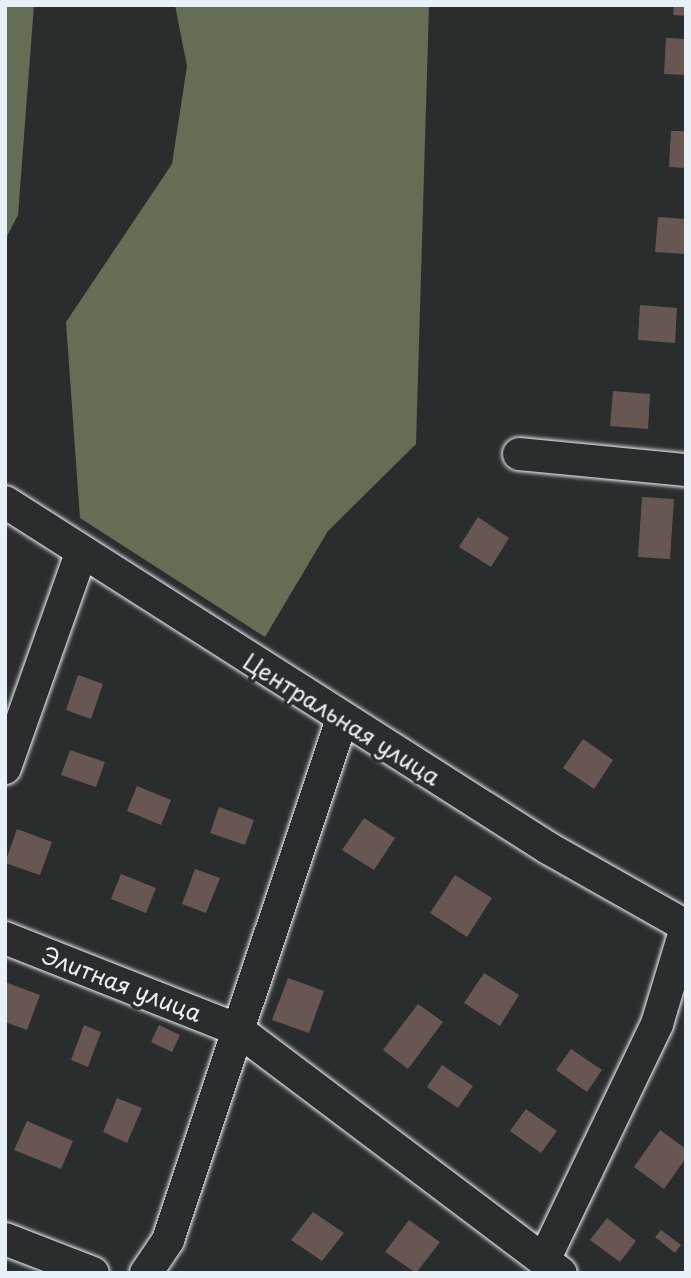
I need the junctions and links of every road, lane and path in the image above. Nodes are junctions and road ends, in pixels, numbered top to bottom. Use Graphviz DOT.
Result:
graph roads {
  1 [pos="519,454"];
  2 [pos="686,470"];
  3 [pos="5,502"];
  4 [pos="81,553"];
  5 [pos="342,719"];
  6 [pos="5,768"];
  7 [pos="686,927"];
  8 [pos="5,938"];
  9 [pos="238,1030"];
  10 [pos="5,1239"];
  11 [pos="553,1266"];
  12 [pos="93,1273"];
  13 [pos="146,1273"];
  1 -- 2 [label="street"];
  3 -- 4 [label="street, Центральная улица"];
  4 -- 5 [label="street, Центральная улица"];
  4 -- 6 [label="street"];
  5 -- 7 [label="street, Центральная улица"];
  5 -- 9 [label="street"];
  7 -- 11 [label="street"];
  8 -- 9 [label="street, Элитная улица"];
  9 -- 11 [label="street, Элитная улица"];
  9 -- 13 [label="street"];
  10 -- 12 [label="street"];
}
